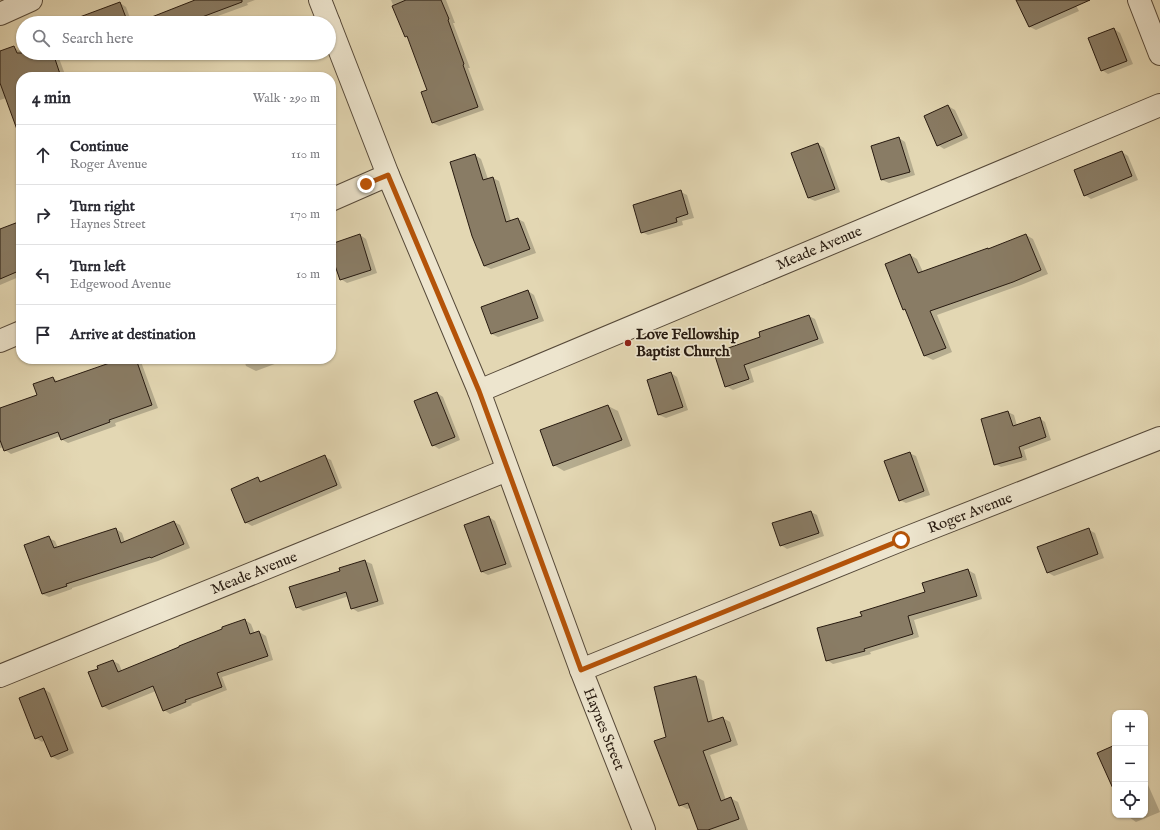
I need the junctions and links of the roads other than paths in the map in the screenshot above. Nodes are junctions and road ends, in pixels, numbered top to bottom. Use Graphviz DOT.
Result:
graph roads {
  1 [pos="31,0"];
  2 [pos="320,0"];
  3 [pos="1139,0"];
  4 [pos="0,14"];
  5 [pos="326,16"];
  6 [pos="336,41"];
  7 [pos="1160,54"];
  8 [pos="1160,105"];
  9 [pos="388,175"];
  10 [pos="336,198"];
  11 [pos="16,334"];
  12 [pos="0,341"];
  13 [pos="479,391"];
  14 [pos="1160,438"];
  15 [pos="507,470"];
  16 [pos="581,670"];
  17 [pos="0,676"];
  18 [pos="644,830"];
  1 -- 4 [label="street"];
  2 -- 5 [label="street, Haynes Street"];
  3 -- 7 [label="street"];
  6 -- 9 [label="street, Haynes Street"];
  8 -- 13 [label="street, Meade Avenue"];
  9 -- 10 [label="street"];
  9 -- 13 [label="street, Haynes Street"];
  11 -- 12 [label="street"];
  13 -- 15 [label="street, Haynes Street"];
  14 -- 16 [label="street, Roger Avenue"];
  15 -- 16 [label="street, Haynes Street"];
  15 -- 17 [label="street, Meade Avenue"];
  16 -- 18 [label="street, Haynes Street"];
}
